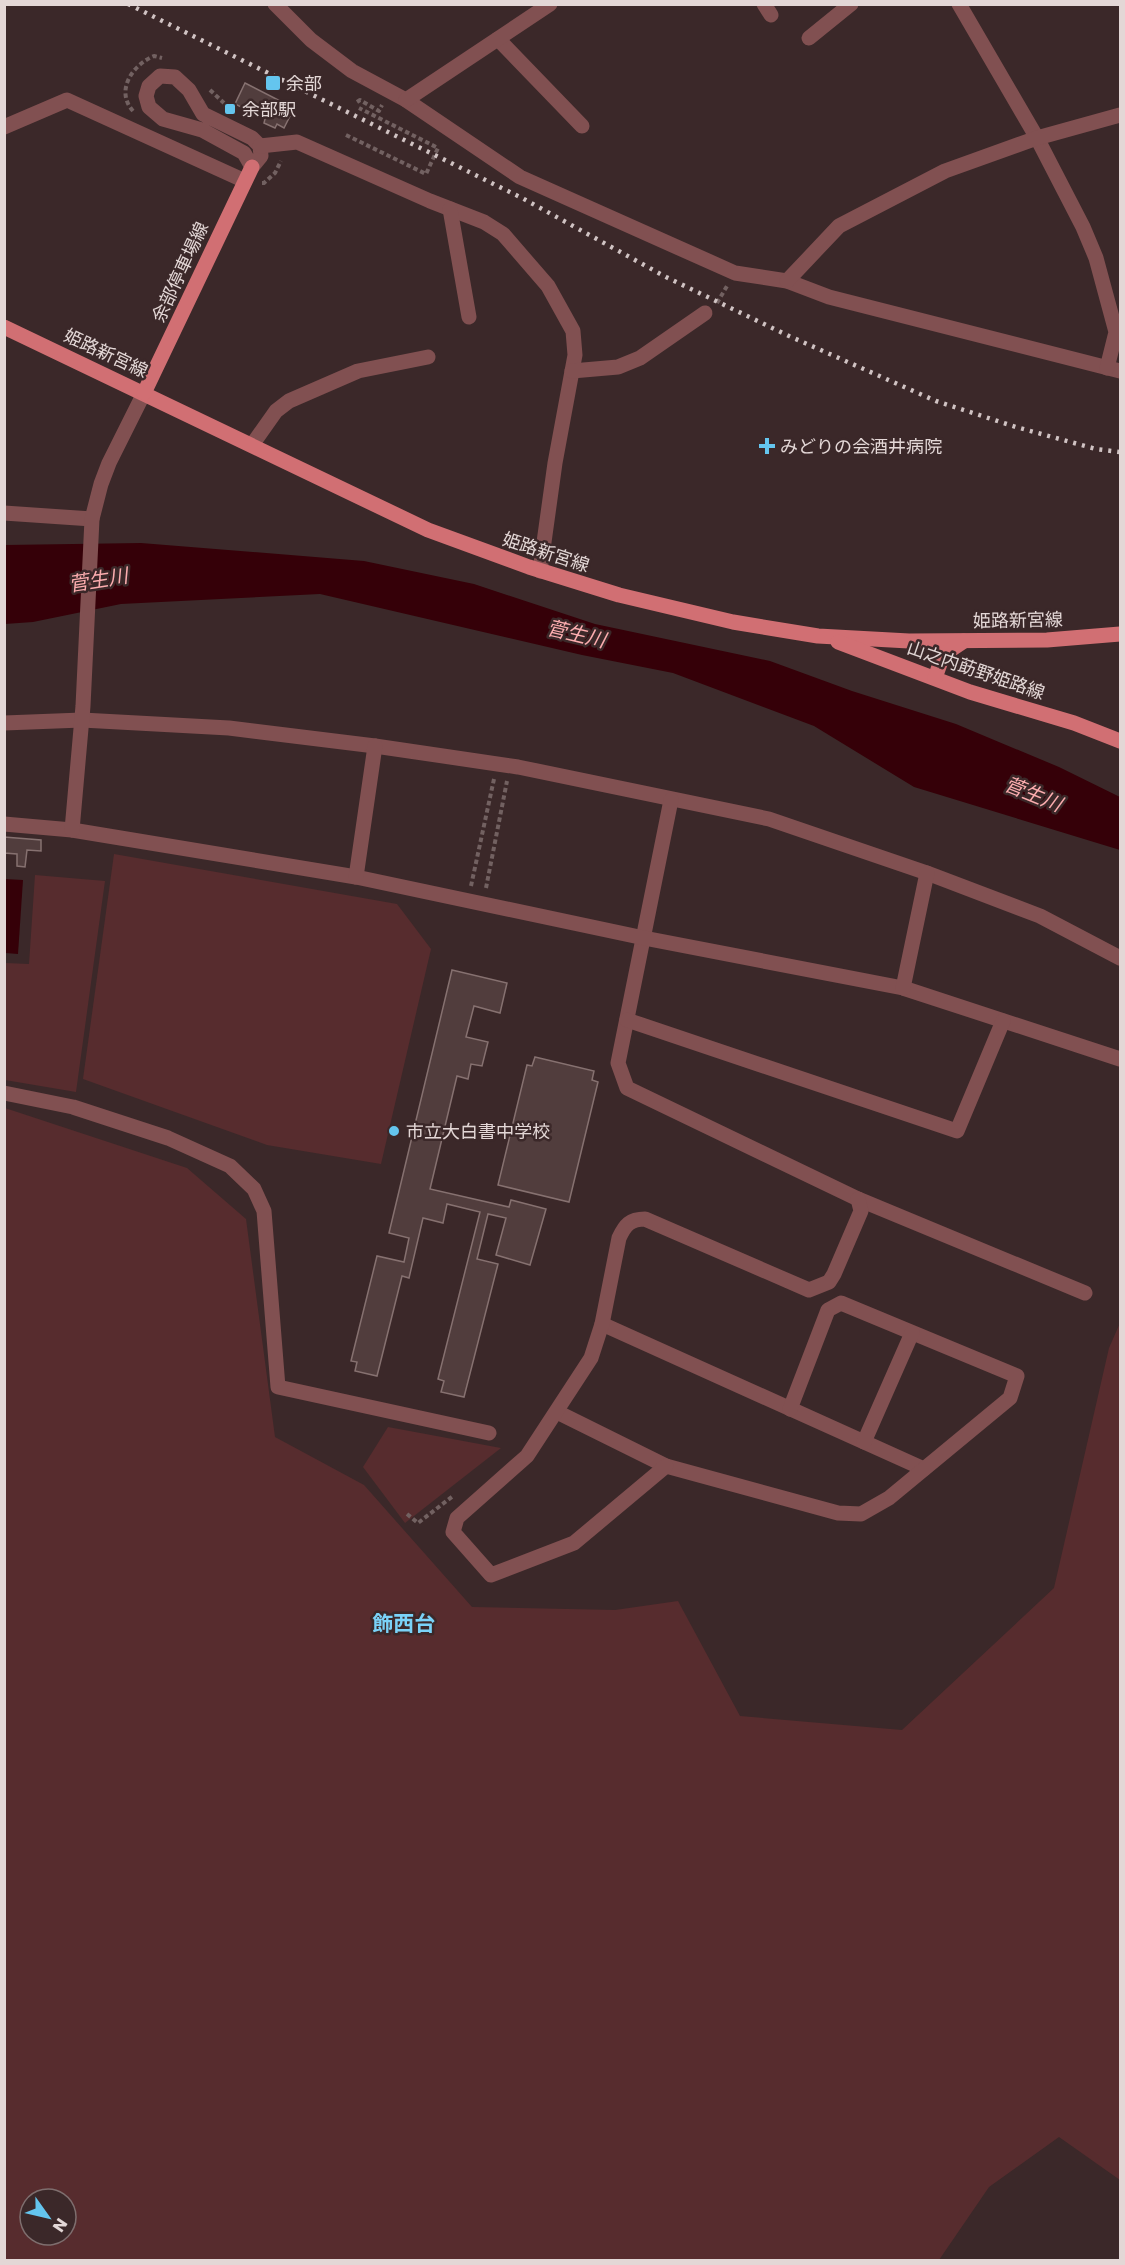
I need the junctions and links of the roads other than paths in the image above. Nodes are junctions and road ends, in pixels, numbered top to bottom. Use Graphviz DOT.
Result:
graph roads {
  1 [pos="275,4"];
  2 [pos="550,4"];
  3 [pos="851,4"];
  4 [pos="959,4"];
  5 [pos="809,38"];
  6 [pos="498,39"];
  7 [pos="405,100"];
  8 [pos="1120,115"];
  9 [pos="582,126"];
  10 [pos="4,127"];
  11 [pos="1037,138"];
  12 [pos="260,146"];
  13 [pos="248,174"];
  14 [pos="450,209"];
  15 [pos="787,280"];
  16 [pos="705,313"];
  17 [pos="469,316"];
  18 [pos="4,327"];
  19 [pos="428,357"];
  20 [pos="1114,369"];
  21 [pos="573,371"];
  22 [pos="144,393"];
  23 [pos="252,445"];
  24 [pos="4,513"];
  25 [pos="91,525"];
  26 [pos="540,571"];
  27 [pos="1120,634"];
  28 [pos="818,636"];
  29 [pos="964,640"];
  30 [pos="935,678"];
  31 [pos="82,713"];
  32 [pos="4,723"];
  33 [pos="1120,741"];
  34 [pos="375,746"];
  35 [pos="671,800"];
  36 [pos="4,824"];
  37 [pos="72,830"];
  38 [pos="927,873"];
  39 [pos="356,877"];
  40 [pos="644,938"];
  41 [pos="1120,958"];
  42 [pos="903,988"];
  43 [pos="627,1020"];
  44 [pos="1003,1021"];
  45 [pos="1120,1059"];
  46 [pos="4,1093"];
  47 [pos="858,1199"];
  48 [pos="1085,1293"];
  49 [pos="602,1324"];
  50 [pos="912,1333"];
  51 [pos="790,1409"];
  52 [pos="557,1412"];
  53 [pos="489,1433"];
  54 [pos="864,1442"];
  55 [pos="666,1466"];
  56 [pos="924,1469"];
  1 -- 7 [label="street"];
  2 -- 6 [label="street"];
  3 -- 5 [label="street"];
  4 -- 11 [label="street"];
  6 -- 7 [label="street"];
  6 -- 9 [label="street"];
  7 -- 15 [label="street"];
  8 -- 11 [label="street"];
  10 -- 13 [label="street"];
  11 -- 15 [label="street"];
  11 -- 20 [label="street"];
  12 -- 13 [label="street"];
  12 -- 13 [label="street"];
  12 -- 14 [label="street"];
  13 -- 22 [label="main road, 余部停車場線"];
  14 -- 17 [label="street"];
  14 -- 21 [label="street"];
  15 -- 20 [label="street"];
  16 -- 21 [label="street"];
  18 -- 22 [label="main road, 姫路新宮線"];
  19 -- 23 [label="street"];
  21 -- 26 [label="street"];
  22 -- 23 [label="main road, 姫路新宮線"];
  22 -- 25 [label="street"];
  23 -- 26 [label="main road, 姫路新宮線"];
  24 -- 25 [label="street"];
  25 -- 31 [label="street"];
  26 -- 28 [label="main road, 姫路新宮線"];
  27 -- 29 [label="main road, 姫路新宮線"];
  28 -- 29 [label="main road, 姫路新宮線"];
  28 -- 30 [label="main road, 山之内莇野姫路線"];
  29 -- 30 [label="main road"];
  30 -- 33 [label="main road, 山之内莇野姫路線"];
  31 -- 32 [label="street"];
  31 -- 34 [label="street"];
  31 -- 37 [label="street"];
  34 -- 35 [label="street"];
  34 -- 39 [label="street"];
  35 -- 38 [label="street"];
  35 -- 40 [label="street"];
  36 -- 37 [label="street"];
  37 -- 39 [label="street"];
  38 -- 41 [label="street"];
  38 -- 42 [label="street"];
  39 -- 40 [label="street"];
  40 -- 42 [label="street"];
  40 -- 43 [label="street"];
  42 -- 44 [label="street"];
  43 -- 44 [label="street"];
  43 -- 47 [label="street"];
  44 -- 45 [label="street"];
  46 -- 53 [label="street"];
  47 -- 48 [label="street"];
  47 -- 49 [label="street"];
  49 -- 51 [label="street"];
  49 -- 52 [label="street"];
  50 -- 51 [label="street"];
  50 -- 54 [label="street"];
  50 -- 56 [label="street"];
  51 -- 54 [label="street"];
  52 -- 55 [label="street"];
  52 -- 55 [label="street"];
  54 -- 56 [label="street"];
  55 -- 56 [label="street"];
}
